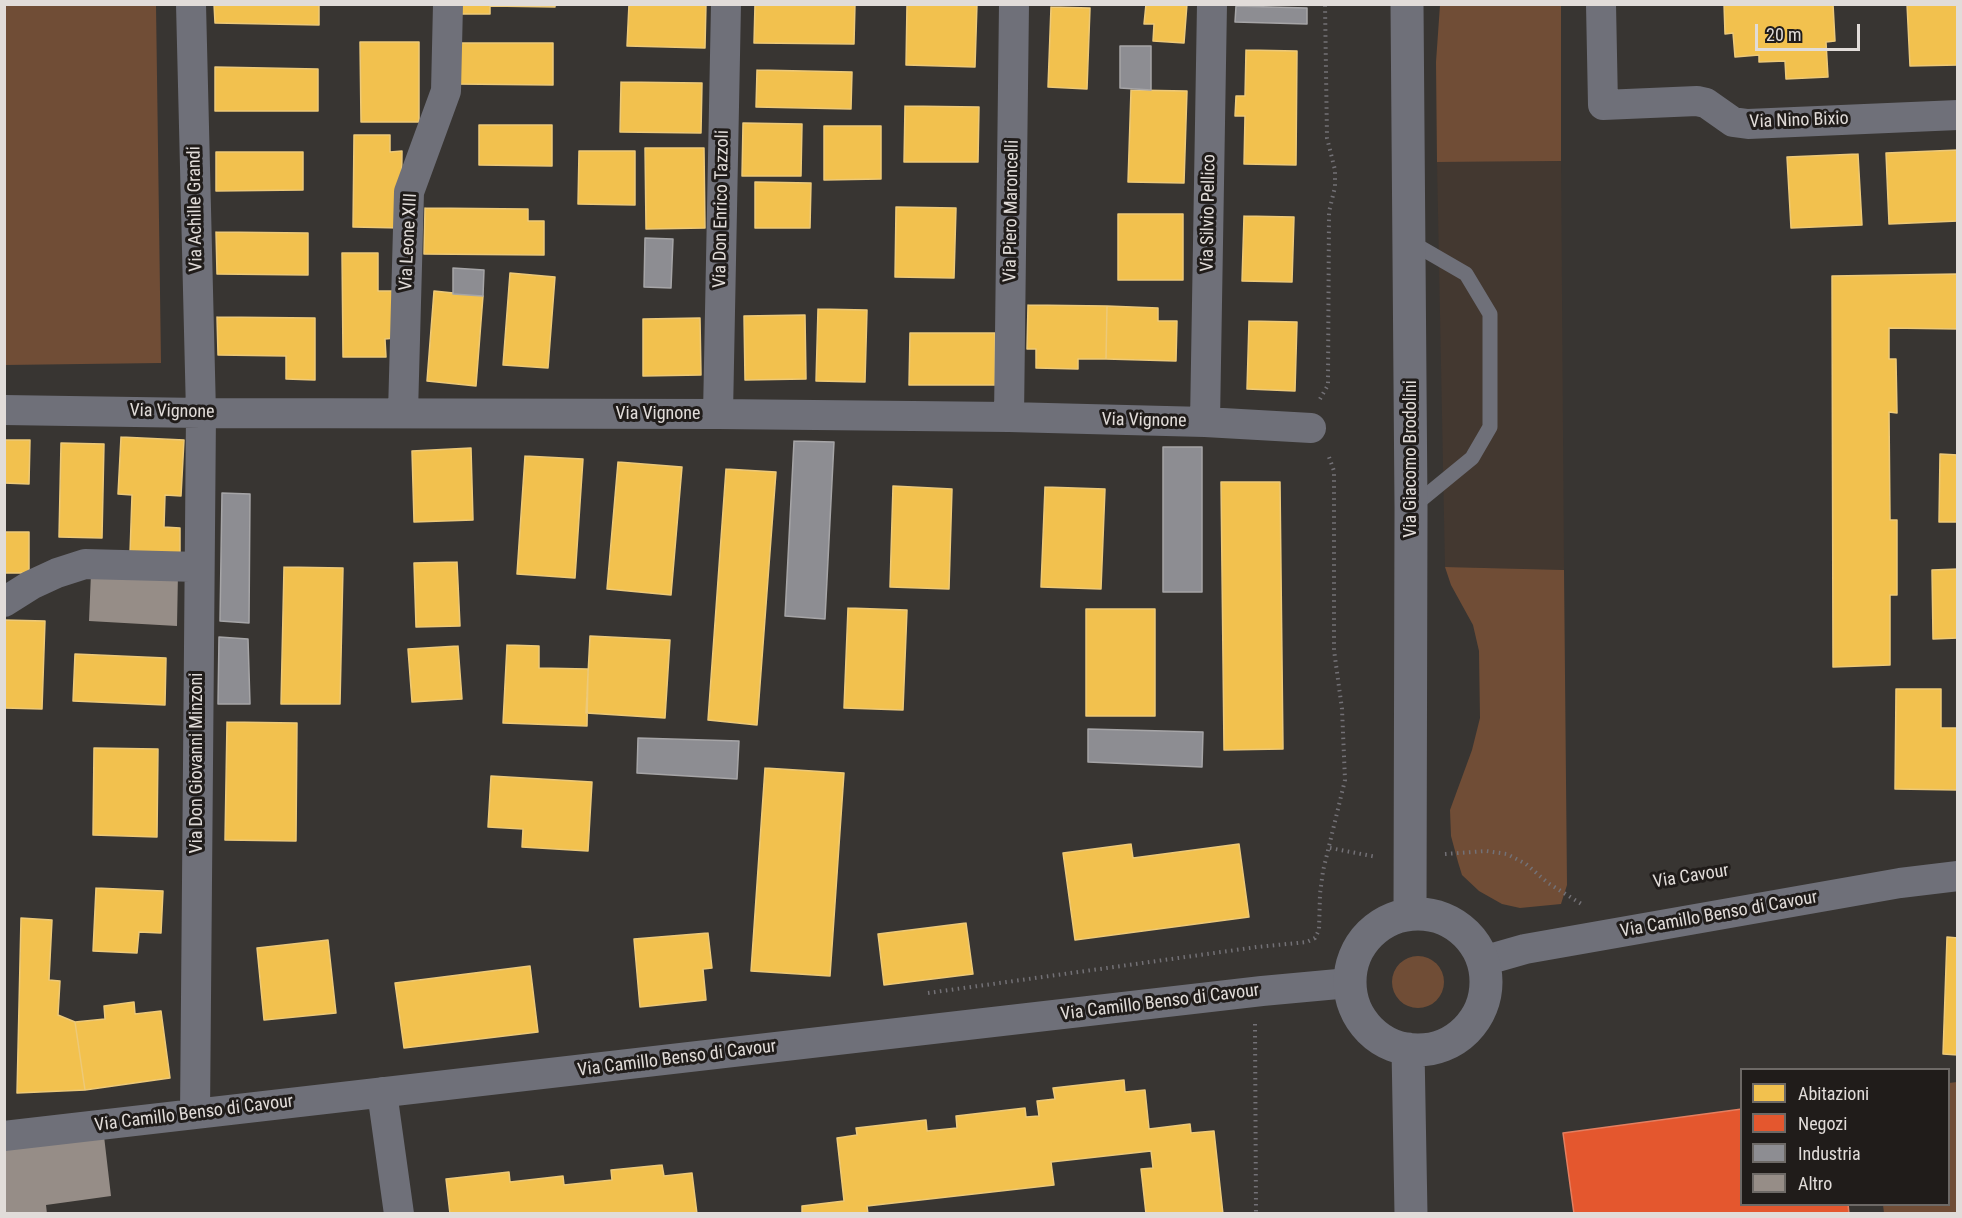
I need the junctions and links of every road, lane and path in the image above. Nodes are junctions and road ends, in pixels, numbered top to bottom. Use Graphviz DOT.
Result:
graph roads {
  1 [pos="191,4"];
  2 [pos="448,4"];
  3 [pos="726,4"];
  4 [pos="1014,4"];
  5 [pos="1212,4"];
  6 [pos="1324,4"];
  7 [pos="1407,4"];
  8 [pos="1601,4"];
  9 [pos="1958,115"];
  10 [pos="1410,241"];
  11 [pos="4,410"];
  12 [pos="201,413"];
  13 [pos="403,413"];
  14 [pos="718,414"];
  15 [pos="1009,417"];
  16 [pos="1205,423"];
  17 [pos="1311,428"];
  18 [pos="1411,508"];
  19 [pos="199,567"];
  20 [pos="4,602"];
  21 [pos="1330,848"];
  22 [pos="1444,855"];
  23 [pos="1378,857"];
  24 [pos="1958,876"];
  25 [pos="1587,907"];
  26 [pos="1410,914"];
  27 [pos="1483,961"];
  28 [pos="1349,982"];
  29 [pos="921,994"];
  30 [pos="1255,1022"];
  31 [pos="1408,1049"];
  32 [pos="382,1092"];
  33 [pos="195,1114"];
  34 [pos="4,1136"];
  35 [pos="399,1214"];
  36 [pos="1256,1214"];
  37 [pos="1411,1214"];
  1 -- 12 [label="street, Via Achille Grandi"];
  2 -- 13 [label="street, Via Leone XIII"];
  3 -- 14 [label="street, Via Don Enrico Tazzoli"];
  4 -- 15 [label="street, Via Piero Maroncelli"];
  5 -- 16 [label="street, Via Silvio Pellico"];
  6 -- 17 [label="path"];
  7 -- 10 [label="street, Via Giacomo Brodolini"];
  8 -- 9 [label="street, Via Nino Bixio"];
  10 -- 18 [label="street, Via Giacomo Brodolini"];
  10 -- 18 [label="lane"];
  11 -- 12 [label="street, Via Vignone"];
  12 -- 13 [label="street, Via Vignone"];
  12 -- 19 [label="street, Via Don Giovanni Minzoni"];
  13 -- 14 [label="street, Via Vignone"];
  14 -- 15 [label="street, Via Vignone"];
  15 -- 16 [label="street, Via Vignone"];
  16 -- 17 [label="street, Via Vignone"];
  17 -- 21 [label="path"];
  18 -- 26 [label="street, Via Giacomo Brodolini"];
  19 -- 20 [label="street"];
  19 -- 33 [label="street, Via Don Giovanni Minzoni"];
  21 -- 23 [label="path"];
  21 -- 29 [label="path"];
  22 -- 25 [label="path"];
  24 -- 27 [label="street, Via Camillo Benso di Cavour"];
  26 -- 27 [label="street"];
  26 -- 28 [label="street"];
  27 -- 31 [label="street"];
  28 -- 31 [label="street"];
  28 -- 32 [label="street, Via Camillo Benso di Cavour"];
  30 -- 36 [label="path"];
  31 -- 37 [label="street"];
  32 -- 33 [label="street, Via Camillo Benso di Cavour"];
  32 -- 35 [label="street"];
  33 -- 34 [label="street, Via Camillo Benso di Cavour"];
}
